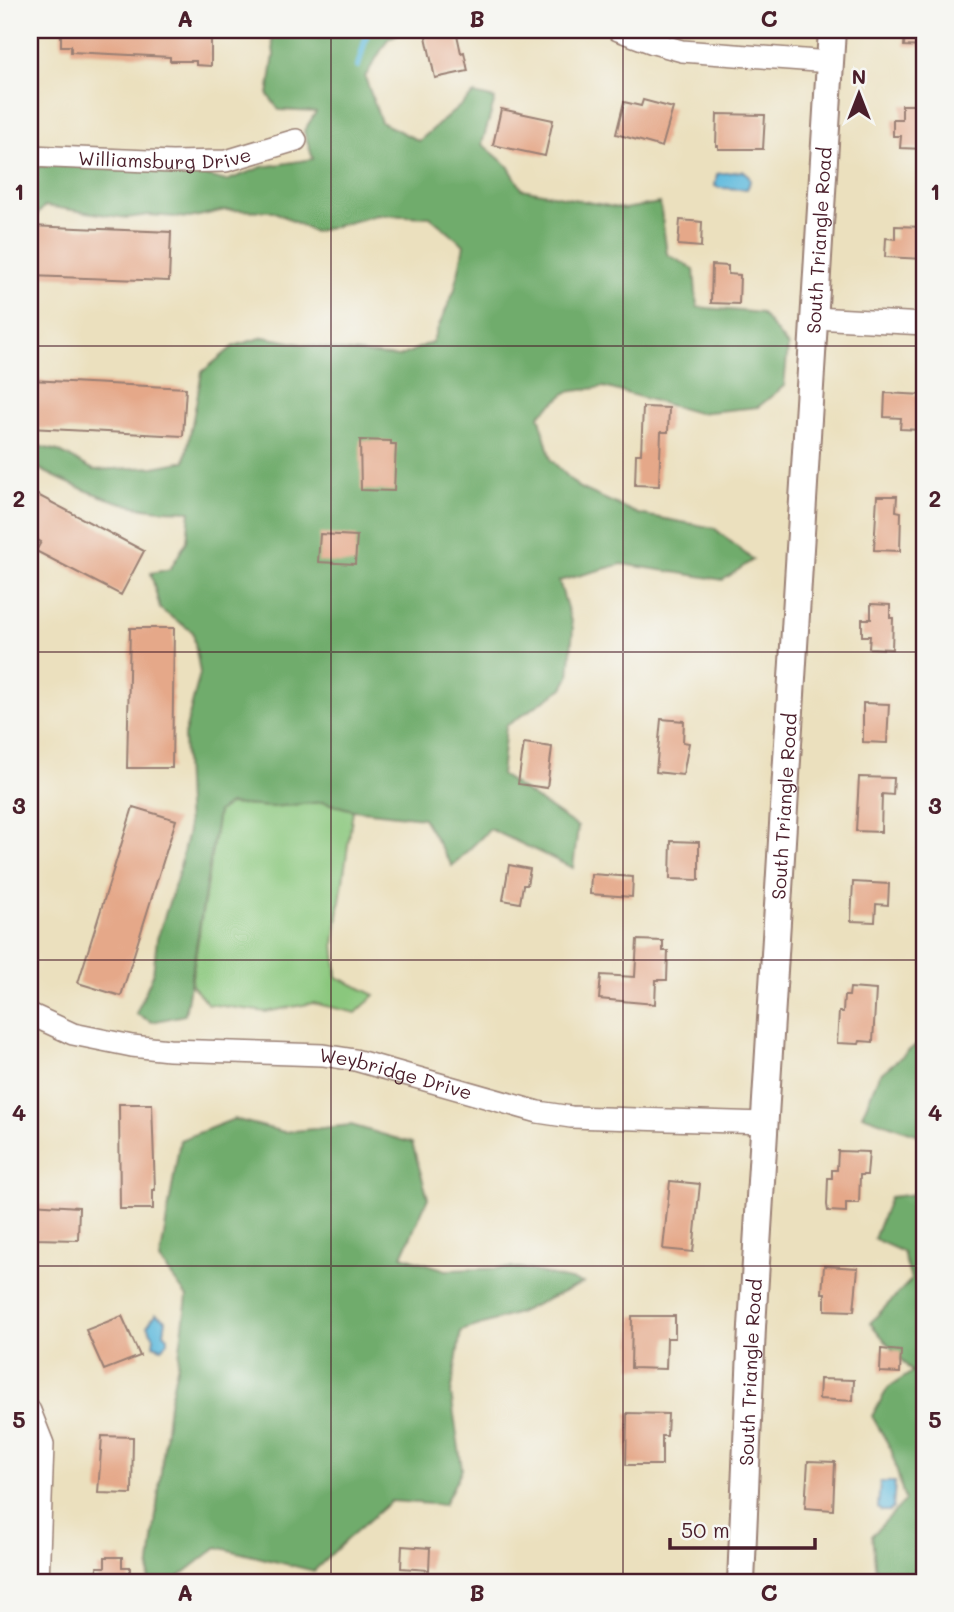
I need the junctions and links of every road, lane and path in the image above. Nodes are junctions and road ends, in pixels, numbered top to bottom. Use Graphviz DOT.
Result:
graph roads {
  1 [pos="618,30"];
  2 [pos="832,30"];
  3 [pos="830,62"];
  4 [pos="296,139"];
  5 [pos="30,156"];
  6 [pos="815,318"];
  7 [pos="924,324"];
  8 [pos="30,1014"];
  9 [pos="765,1123"];
  10 [pos="30,1411"];
  11 [pos="35,1511"];
  12 [pos="37,1582"];
  13 [pos="741,1582"];
  1 -- 3 [label="street"];
  2 -- 3 [label="street, South Triangle Road"];
  3 -- 6 [label="street, South Triangle Road"];
  4 -- 5 [label="street, Williamsburg Drive"];
  6 -- 7 [label="street"];
  6 -- 9 [label="street, South Triangle Road"];
  8 -- 9 [label="street, Weybridge Drive"];
  9 -- 13 [label="street, South Triangle Road"];
  10 -- 11 [label="street"];
  11 -- 12 [label="street"];
}
